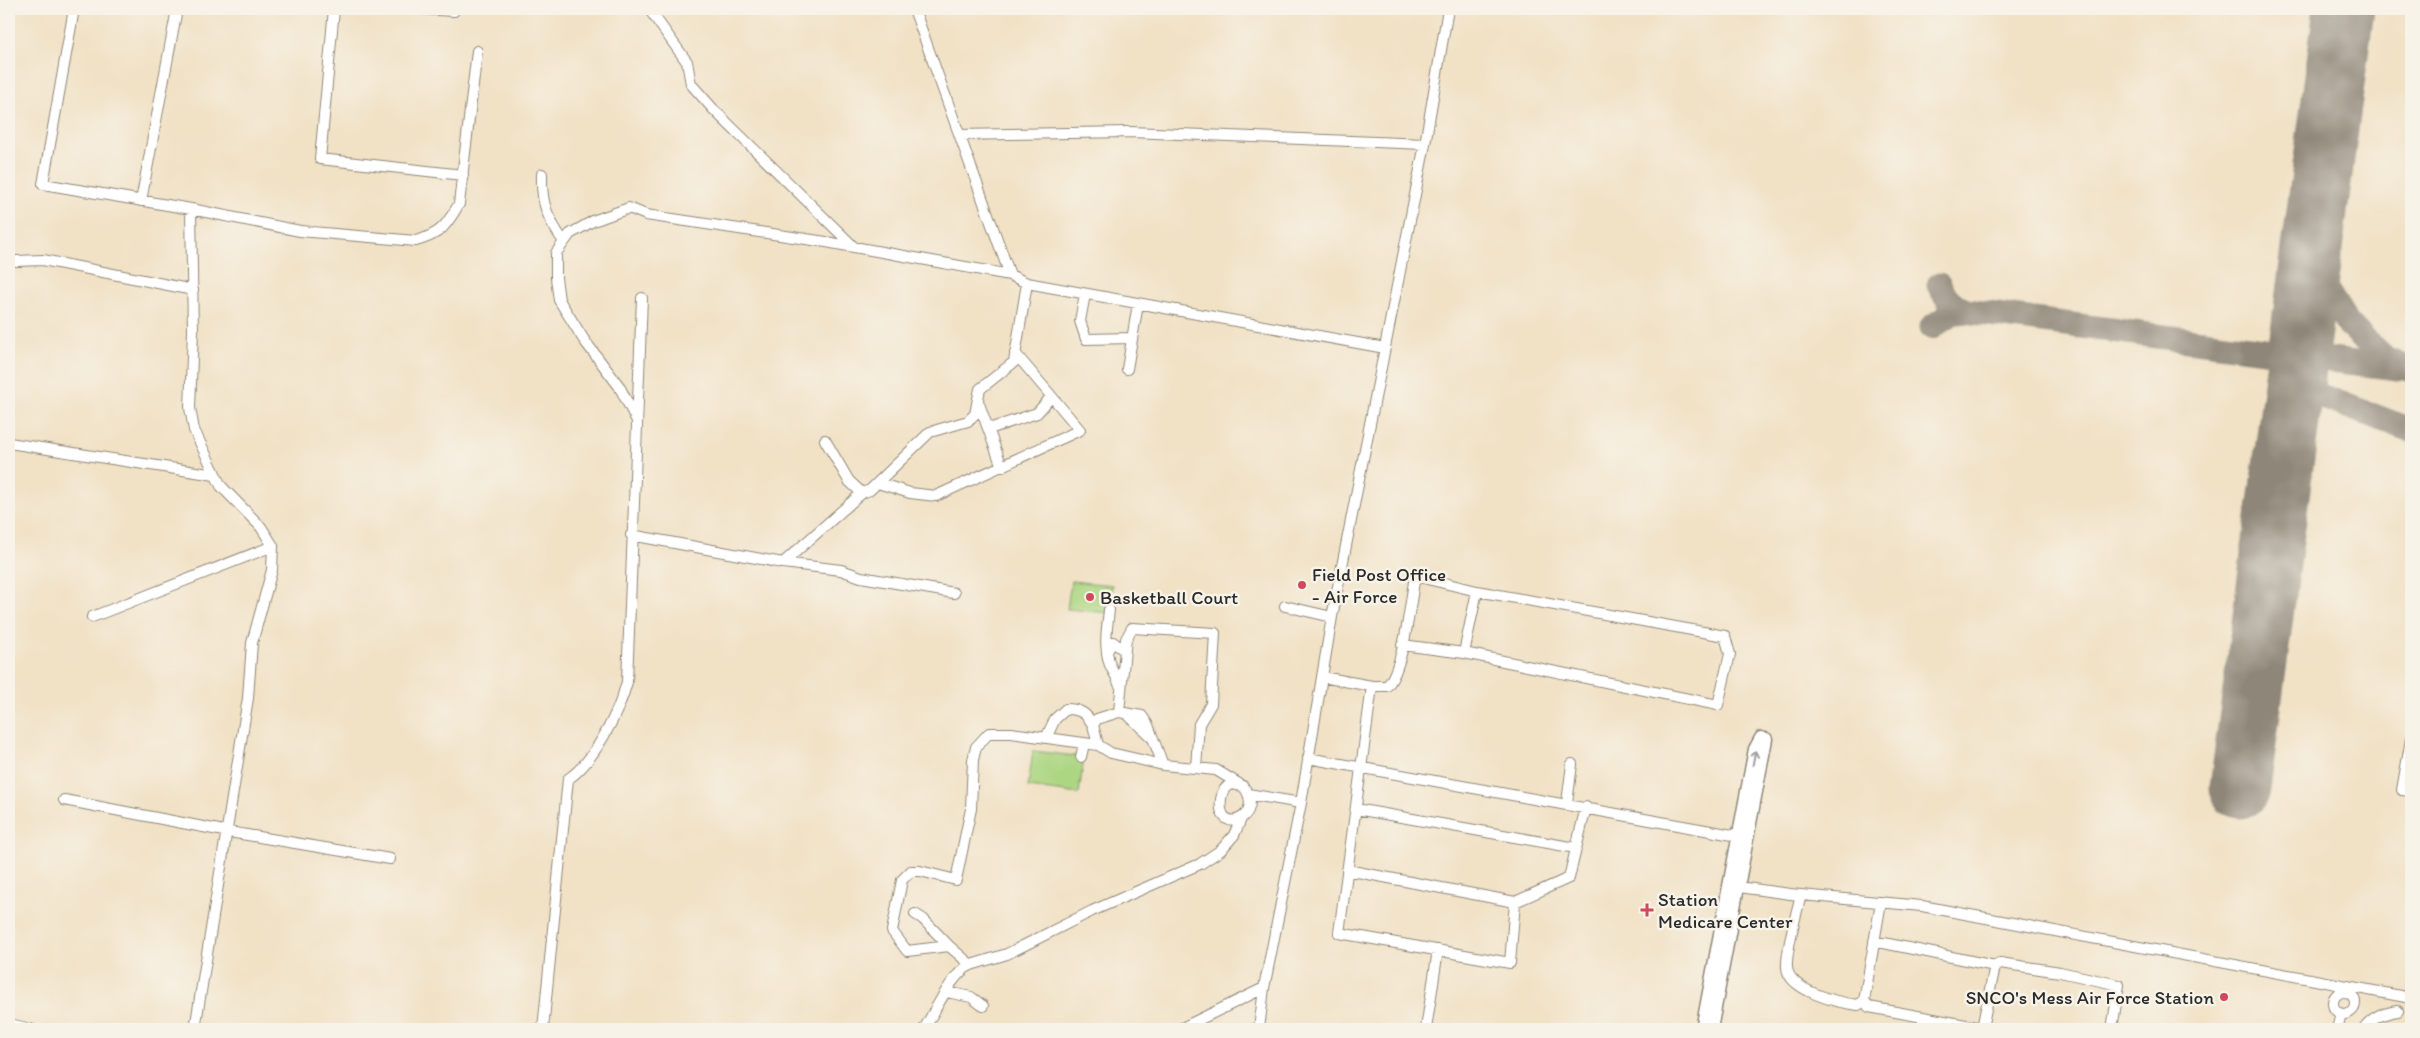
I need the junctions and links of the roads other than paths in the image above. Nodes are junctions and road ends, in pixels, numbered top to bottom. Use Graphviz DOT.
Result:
graph roads {
  1 [pos="74,9"];
  2 [pos="177,9"];
  3 [pos="334,9"];
  4 [pos="421,9"];
  5 [pos="649,9"];
  6 [pos="914,9"];
  7 [pos="1448,9"];
  8 [pos="454,11"];
  9 [pos="477,51"];
  10 [pos="960,135"];
  11 [pos="1425,144"];
  12 [pos="542,174"];
  13 [pos="463,175"];
  14 [pos="141,201"];
  15 [pos="191,209"];
  16 [pos="564,242"];
  17 [pos="854,247"];
  18 [pos="16,261"];
  19 [pos="1010,275"];
  20 [pos="1026,283"];
  21 [pos="193,290"];
  22 [pos="1084,294"];
  23 [pos="642,298"];
  24 [pos="1138,304"];
  25 [pos="1132,338"];
  26 [pos="1385,348"];
  27 [pos="1016,353"];
  28 [pos="1127,369"];
  29 [pos="1051,397"];
  30 [pos="978,401"];
  31 [pos="637,421"];
  32 [pos="989,429"];
  33 [pos="825,440"];
  34 [pos="9,443"];
  35 [pos="1002,467"];
  36 [pos="215,475"];
  37 [pos="878,483"];
  38 [pos="862,494"];
  39 [pos="632,535"];
  40 [pos="273,546"];
  41 [pos="783,563"];
  42 [pos="1477,591"];
  43 [pos="954,593"];
  44 [pos="1285,606"];
  45 [pos="1109,610"];
  46 [pos="92,617"];
  47 [pos="1332,617"];
  48 [pos="1125,645"];
  49 [pos="1402,645"];
  50 [pos="1107,651"];
  51 [pos="1464,653"];
  52 [pos="1322,677"];
  53 [pos="1372,686"];
  54 [pos="1120,691"];
  55 [pos="1123,713"];
  56 [pos="1093,725"];
  57 [pos="1046,738"];
  58 [pos="2411,739"];
  59 [pos="1084,744"];
  60 [pos="1098,745"];
  61 [pos="1081,757"];
  62 [pos="1308,758"];
  63 [pos="1572,764"];
  64 [pos="1163,765"];
  65 [pos="1196,768"];
  66 [pos="1361,768"];
  67 [pos="1239,784"];
  68 [pos="2411,791"];
  69 [pos="1248,794"];
  70 [pos="64,800"];
  71 [pos="1301,803"];
  72 [pos="1567,803"];
  73 [pos="1586,807"];
  74 [pos="1356,809"];
  75 [pos="1241,819"];
  76 [pos="227,831"];
  77 [pos="1738,836"];
  78 [pos="1576,848"];
  79 [pos="390,859"];
  80 [pos="1347,870"];
  81 [pos="1739,887"];
  82 [pos="1801,895"];
  83 [pos="1515,902"];
  84 [pos="1881,902"];
  85 [pos="915,914"];
  86 [pos="1874,940"];
  87 [pos="949,946"];
  88 [pos="1438,950"];
  89 [pos="971,965"];
  90 [pos="1995,966"];
  91 [pos="2332,984"];
  92 [pos="1264,988"];
  93 [pos="2369,991"];
  94 [pos="947,992"];
  95 [pos="2350,994"];
  96 [pos="2411,998"];
  97 [pos="1864,1001"];
  98 [pos="983,1006"];
  99 [pos="2398,1011"];
  100 [pos="2341,1014"];
  101 [pos="9,1024"];
  102 [pos="31,1029"];
  103 [pos="196,1029"];
  104 [pos="543,1029"];
  105 [pos="924,1029"];
  106 [pos="1180,1029"];
  107 [pos="1259,1029"];
  108 [pos="1426,1029"];
  109 [pos="1702,1029"];
  110 [pos="1712,1029"];
  111 [pos="1986,1029"];
  112 [pos="2112,1029"];
  113 [pos="2337,1029"];
  114 [pos="2364,1029"];
  1 -- 14 [label="street"];
  2 -- 14 [label="street"];
  3 -- 13 [label="street"];
  4 -- 8 [label="street"];
  5 -- 17 [label="street"];
  6 -- 10 [label="street"];
  7 -- 11 [label="street"];
  9 -- 13 [label="street"];
  10 -- 11 [label="street"];
  10 -- 19 [label="street"];
  11 -- 26 [label="street"];
  12 -- 16 [label="street"];
  13 -- 15 [label="street"];
  14 -- 15 [label="street"];
  15 -- 21 [label="street"];
  16 -- 17 [label="street"];
  16 -- 31 [label="street"];
  17 -- 19 [label="street"];
  18 -- 21 [label="street"];
  19 -- 20 [label="street"];
  20 -- 22 [label="street"];
  20 -- 27 [label="street"];
  21 -- 36 [label="street"];
  22 -- 24 [label="street"];
  22 -- 25 [label="street"];
  23 -- 31 [label="street"];
  24 -- 25 [label="street"];
  24 -- 26 [label="street"];
  25 -- 28 [label="street"];
  26 -- 47 [label="street"];
  27 -- 29 [label="street"];
  27 -- 30 [label="street"];
  29 -- 32 [label="street"];
  29 -- 35 [label="street"];
  30 -- 32 [label="street"];
  30 -- 37 [label="street"];
  31 -- 39 [label="street"];
  32 -- 35 [label="street"];
  33 -- 38 [label="street"];
  34 -- 36 [label="street"];
  35 -- 37 [label="street"];
  36 -- 40 [label="street"];
  37 -- 38 [label="street"];
  38 -- 41 [label="street"];
  39 -- 41 [label="street"];
  39 -- 104 [label="street"];
  40 -- 46 [label="street"];
  40 -- 76 [label="street"];
  41 -- 43 [label="street"];
  42 -- 49 [label="street"];
  42 -- 51 [label="street"];
  42 -- 51 [label="street"];
  44 -- 47 [label="street"];
  45 -- 50 [label="street"];
  47 -- 52 [label="street"];
  48 -- 50 [label="street"];
  48 -- 54 [label="street"];
  48 -- 65 [label="street"];
  49 -- 51 [label="street"];
  49 -- 53 [label="street"];
  50 -- 54 [label="street"];
  52 -- 53 [label="street"];
  52 -- 62 [label="street"];
  53 -- 66 [label="street"];
  54 -- 55 [label="street"];
  55 -- 56 [label="street"];
  55 -- 64 [label="street"];
  56 -- 57 [label="street"];
  56 -- 60 [label="street"];
  57 -- 59 [label="street"];
  57 -- 87 [label="street"];
  58 -- 68 [label="street"];
  59 -- 60 [label="street"];
  59 -- 61 [label="street"];
  60 -- 64 [label="street"];
  62 -- 66 [label="street"];
  62 -- 71 [label="street"];
  63 -- 72 [label="street"];
  64 -- 65 [label="street"];
  65 -- 67 [label="street"];
  66 -- 72 [label="street"];
  66 -- 74 [label="street"];
  67 -- 69 [label="street"];
  67 -- 75 [label="street"];
  69 -- 71 [label="street"];
  69 -- 75 [label="street"];
  70 -- 76 [label="street"];
  71 -- 92 [label="street"];
  72 -- 73 [label="street"];
  73 -- 77 [label="street"];
  73 -- 78 [label="street"];
  74 -- 78 [label="street"];
  74 -- 80 [label="street"];
  75 -- 89 [label="street"];
  76 -- 79 [label="street"];
  76 -- 103 [label="street"];
  77 -- 81 [label="main road, one-way"];
  77 -- 109 [label="main road"];
  78 -- 83 [label="street"];
  80 -- 83 [label="street"];
  80 -- 88 [label="street"];
  81 -- 82 [label="street"];
  81 -- 110 [label="main road"];
  82 -- 84 [label="street"];
  82 -- 97 [label="street"];
  83 -- 88 [label="street"];
  84 -- 86 [label="street"];
  84 -- 91 [label="street"];
  85 -- 87 [label="street"];
  86 -- 90 [label="street"];
  86 -- 97 [label="street"];
  87 -- 89 [label="street"];
  88 -- 108 [label="street"];
  89 -- 94 [label="street"];
  90 -- 111 [label="street"];
  90 -- 112 [label="street"];
  91 -- 93 [label="street"];
  91 -- 95 [label="street"];
  92 -- 106 [label="street"];
  92 -- 107 [label="street"];
  93 -- 95 [label="street"];
  93 -- 96 [label="street"];
  94 -- 98 [label="street"];
  94 -- 105 [label="street"];
  95 -- 100 [label="street"];
  95 -- 100 [label="street"];
  97 -- 111 [label="street"];
  99 -- 114 [label="street"];
  100 -- 113 [label="street"];
  101 -- 102 [label="street"];
}
